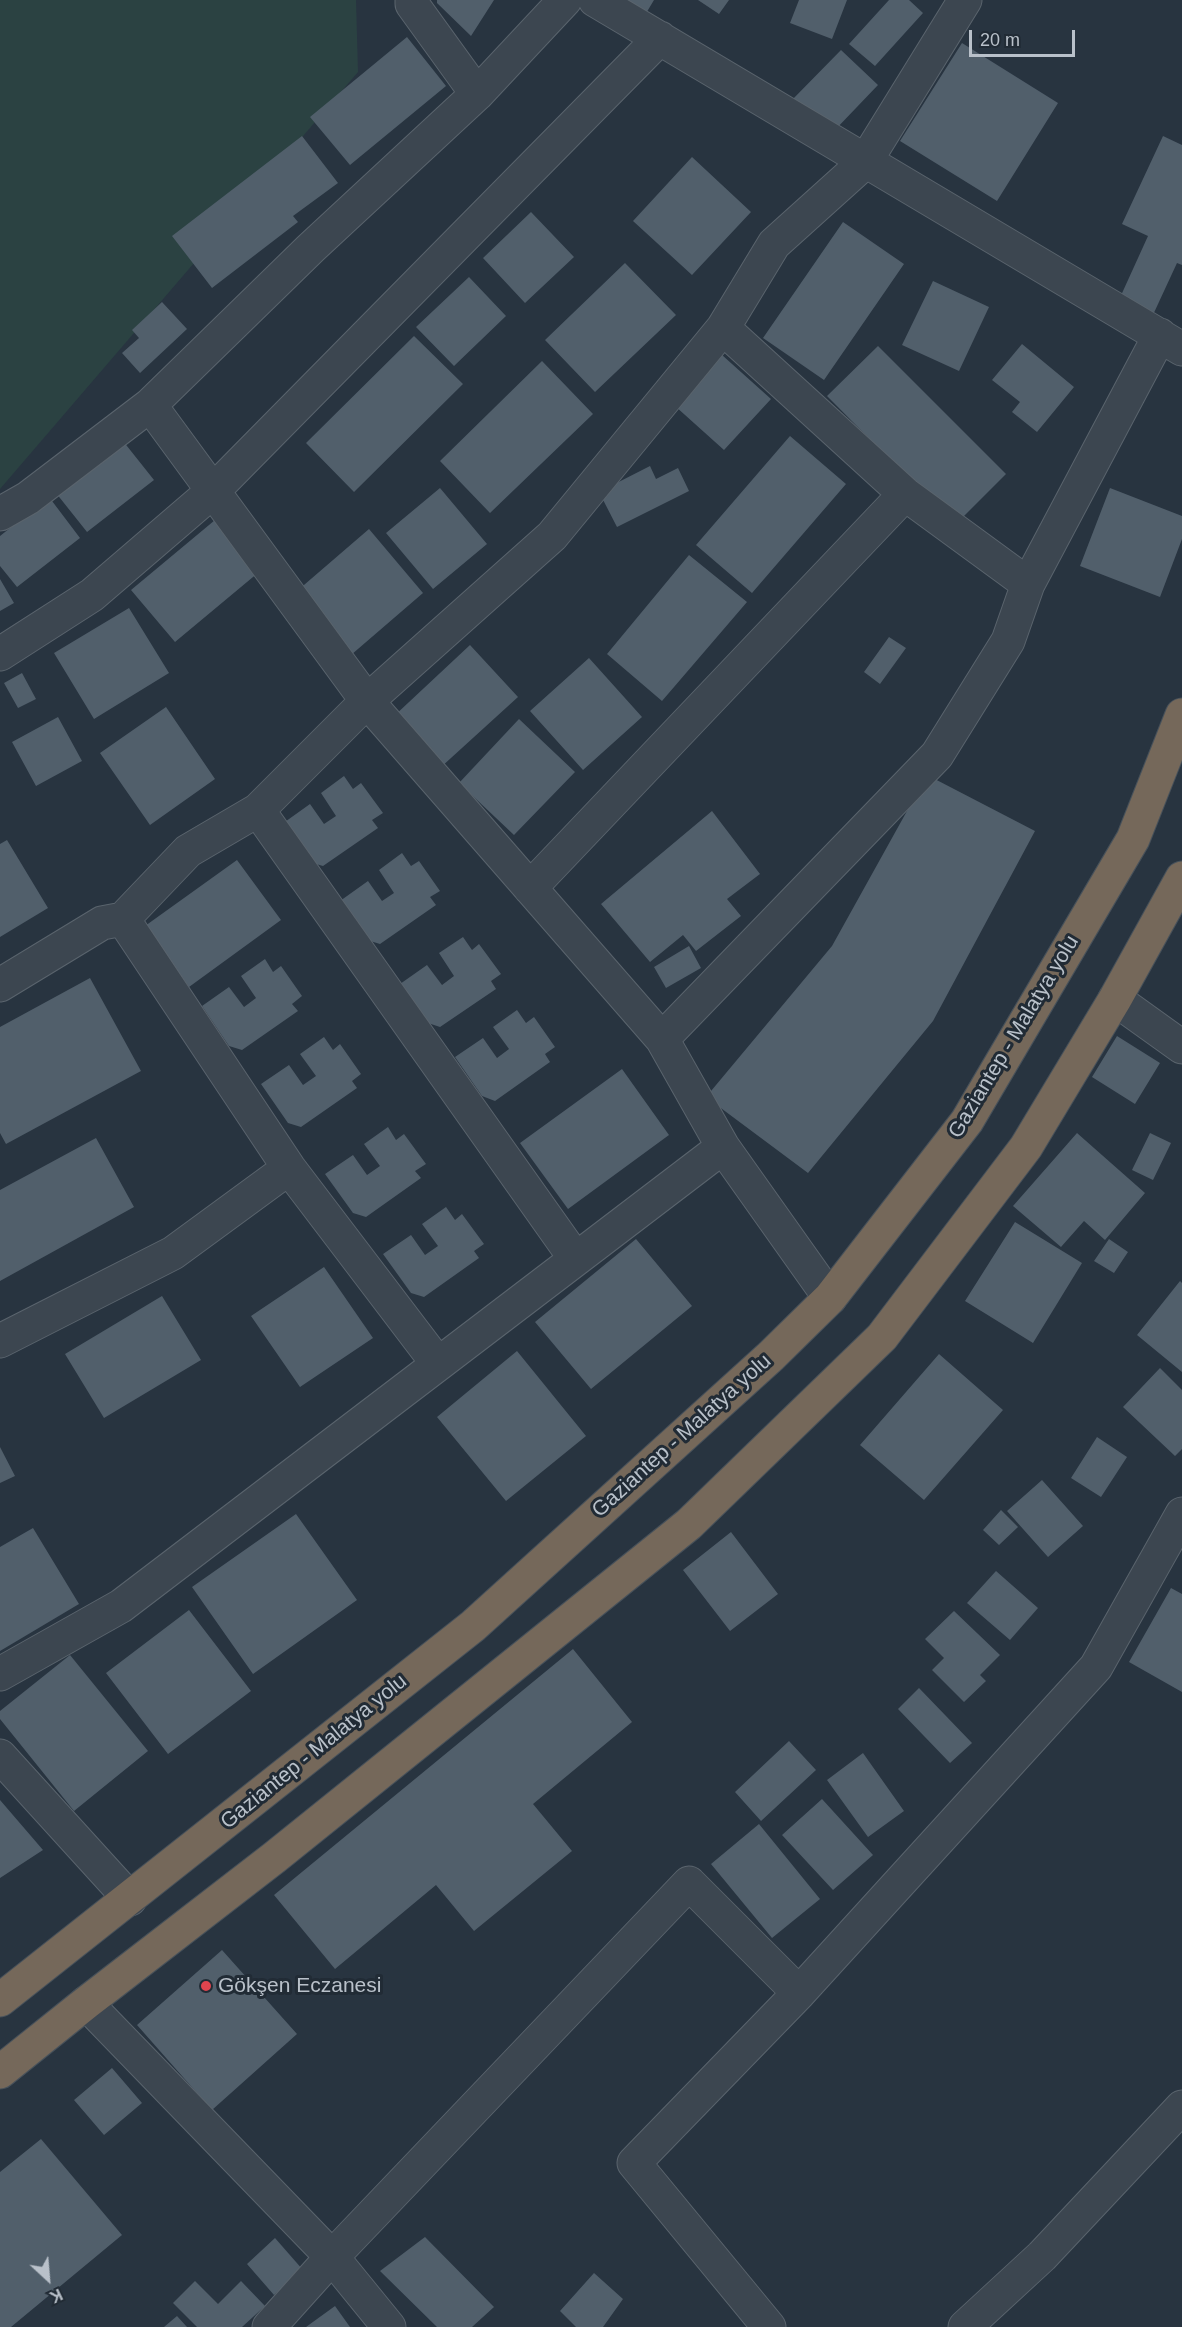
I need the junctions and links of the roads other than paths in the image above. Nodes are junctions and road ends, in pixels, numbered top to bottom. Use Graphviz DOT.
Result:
graph roads {
  1 [pos="412,0"];
  2 [pos="565,0"];
  3 [pos="596,0"];
  4 [pos="965,0"];
  5 [pos="660,38"];
  6 [pos="477,94"];
  7 [pos="865,162"];
  8 [pos="723,328"];
  9 [pos="1171,342"];
  10 [pos="150,405"];
  11 [pos="213,491"];
  12 [pos="905,494"];
  13 [pos="0,514"];
  14 [pos="1028,584"];
  15 [pos="0,654"];
  16 [pos="367,701"];
  17 [pos="1182,715"];
  18 [pos="258,810"];
  19 [pos="1182,878"];
  20 [pos="530,888"];
  21 [pos="123,919"];
  22 [pos="0,985"];
  23 [pos="1115,999"];
  24 [pos="662,1039"];
  25 [pos="1182,1047"];
  26 [pos="723,1147"];
  27 [pos="289,1168"];
  28 [pos="575,1258"];
  29 [pos="830,1298"];
  30 [pos="0,1341"];
  31 [pos="438,1364"];
  32 [pos="1182,1514"];
  33 [pos="0,1674"];
  34 [pos="0,1756"];
  35 [pos="130,1899"];
  36 [pos="799,1993"];
  37 [pos="0,2000"];
  38 [pos="86,2002"];
  39 [pos="0,2072"];
  40 [pos="1182,2107"];
  41 [pos="332,2257"];
  42 [pos="268,2327"];
  43 [pos="389,2327"];
  44 [pos="769,2327"];
  45 [pos="964,2327"];
  1 -- 6 [label="street"];
  2 -- 6 [label="street"];
  3 -- 5 [label="street"];
  4 -- 7 [label="street"];
  5 -- 7 [label="street"];
  5 -- 11 [label="street"];
  6 -- 10 [label="street"];
  7 -- 8 [label="street"];
  7 -- 9 [label="street"];
  8 -- 12 [label="street"];
  8 -- 16 [label="street"];
  9 -- 14 [label="street"];
  10 -- 11 [label="street"];
  10 -- 13 [label="street"];
  11 -- 15 [label="street"];
  11 -- 16 [label="street"];
  12 -- 14 [label="street"];
  12 -- 20 [label="street"];
  14 -- 24 [label="street"];
  16 -- 18 [label="street"];
  16 -- 20 [label="street"];
  17 -- 29 [label="highway, Gaziantep - Malatya yolu"];
  18 -- 21 [label="street"];
  18 -- 28 [label="street"];
  19 -- 23 [label="highway"];
  20 -- 24 [label="street"];
  21 -- 22 [label="street"];
  21 -- 27 [label="street"];
  23 -- 25 [label="street"];
  23 -- 38 [label="highway"];
  24 -- 26 [label="street"];
  26 -- 28 [label="street"];
  26 -- 29 [label="street"];
  27 -- 30 [label="street"];
  27 -- 31 [label="street"];
  28 -- 31 [label="street"];
  29 -- 35 [label="highway, Gaziantep - Malatya yolu"];
  31 -- 33 [label="street"];
  32 -- 36 [label="street"];
  34 -- 35 [label="street"];
  35 -- 37 [label="highway, Gaziantep - Malatya yolu"];
  36 -- 41 [label="street"];
  36 -- 44 [label="street"];
  38 -- 39 [label="highway"];
  38 -- 41 [label="street"];
  40 -- 45 [label="street"];
  41 -- 42 [label="street"];
  41 -- 43 [label="street"];
}
